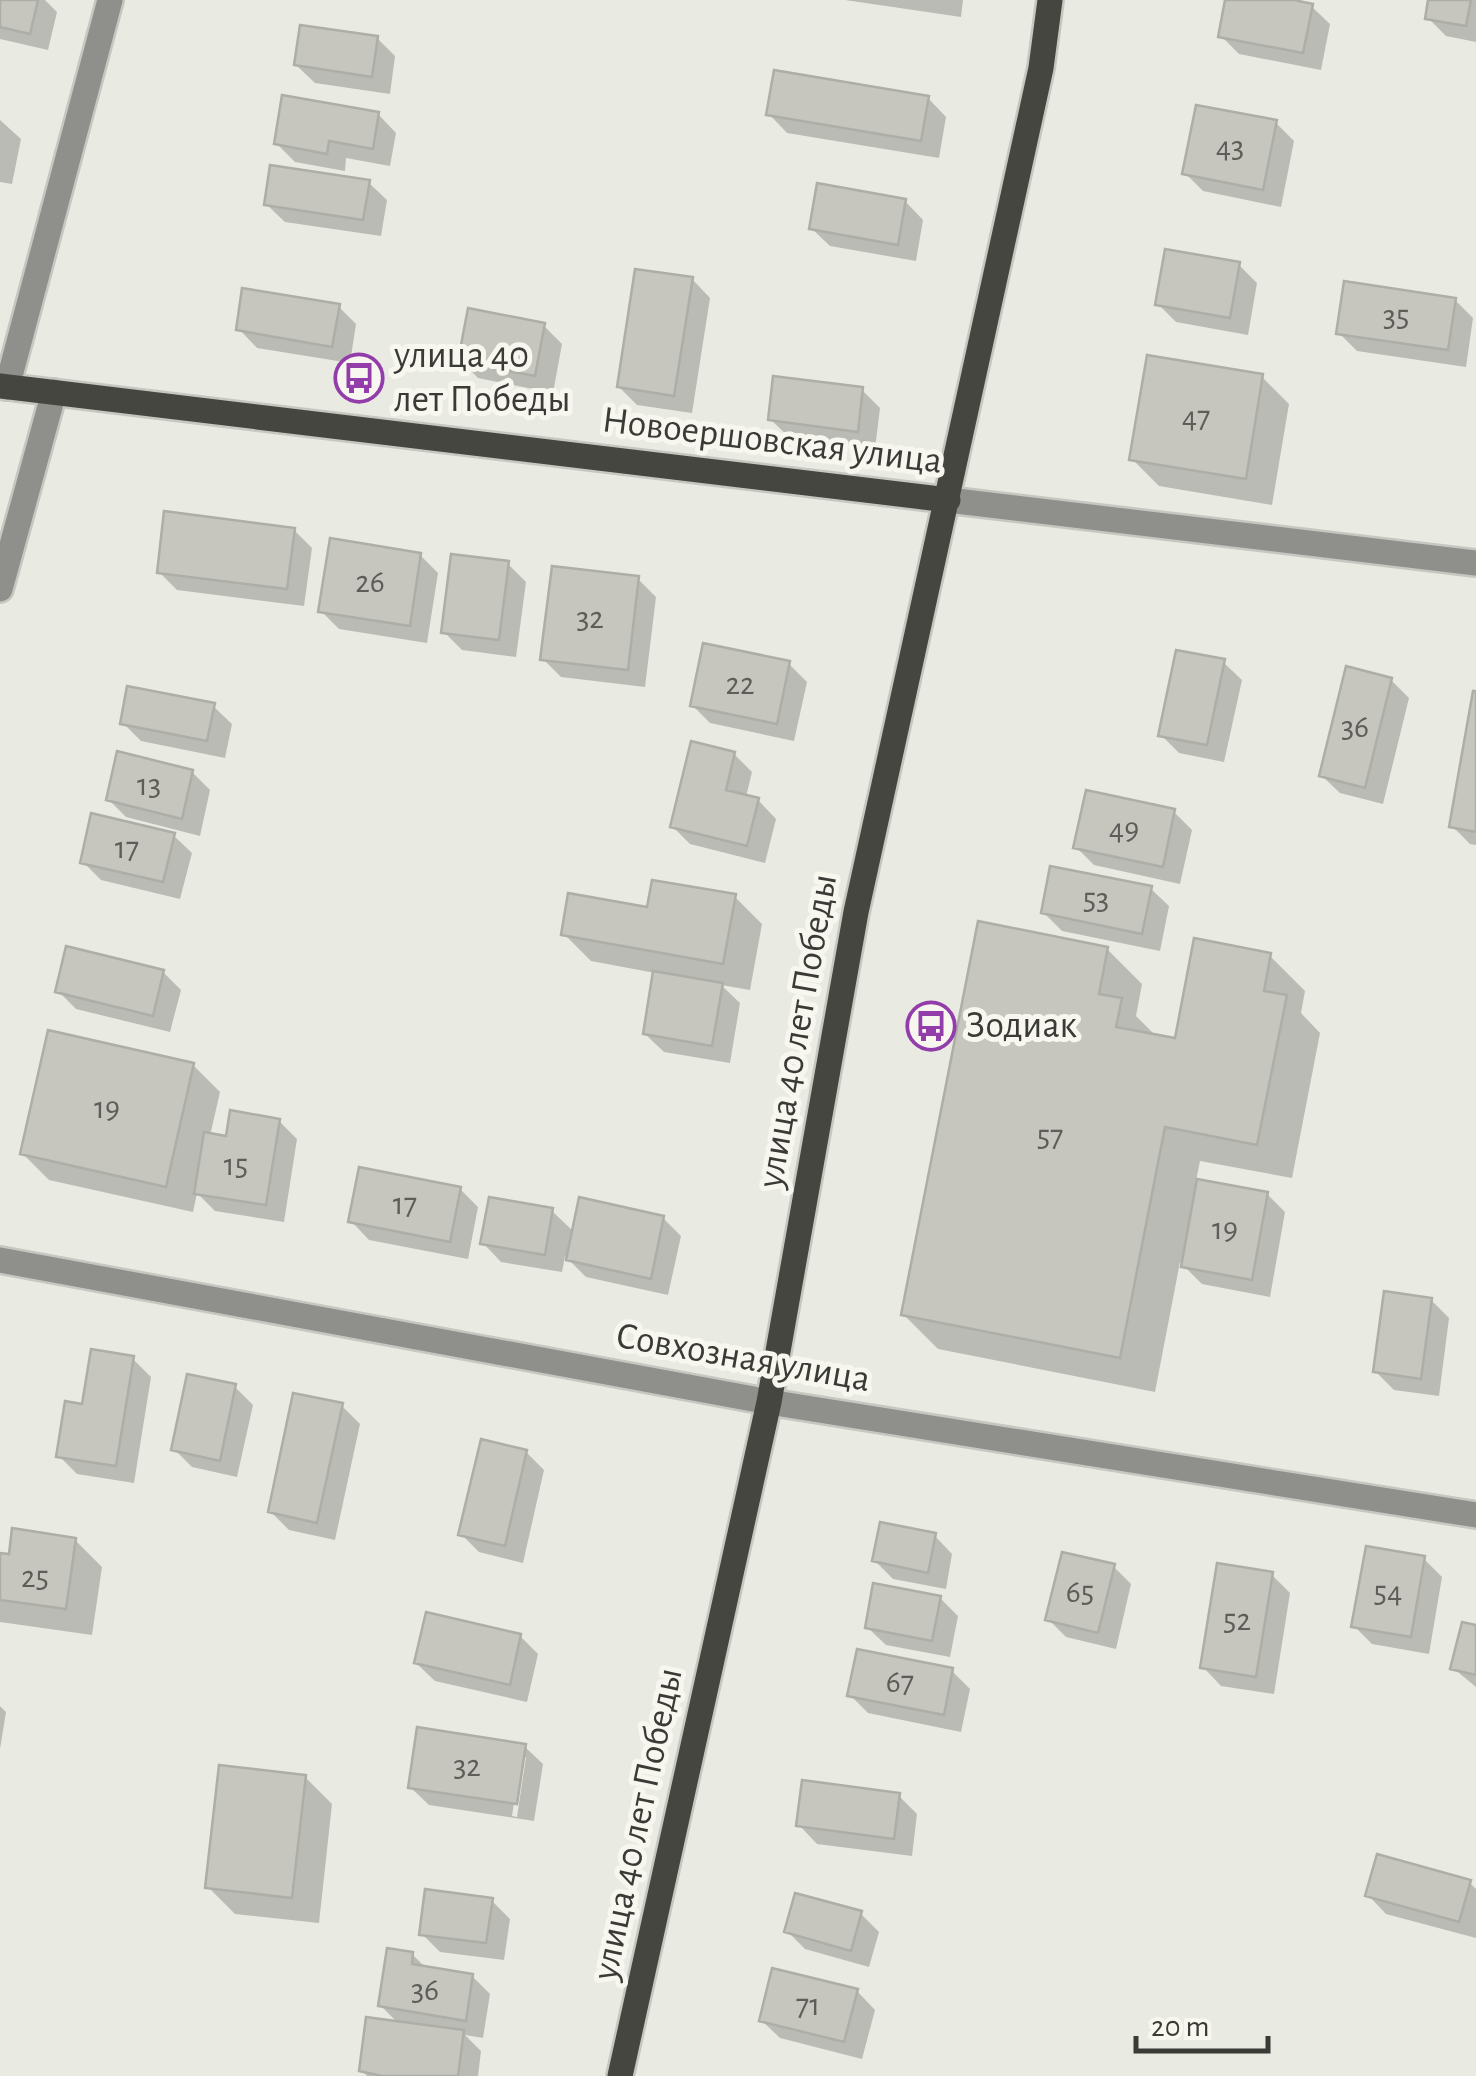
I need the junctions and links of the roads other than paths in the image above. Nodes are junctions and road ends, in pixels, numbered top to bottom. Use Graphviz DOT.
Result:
graph roads {
  1 [pos="110,0"];
  2 [pos="1050,0"];
  3 [pos="4,386"];
  4 [pos="54,392"];
  5 [pos="948,500"];
  6 [pos="1476,564"];
  7 [pos="0,590"];
  8 [pos="0,1260"];
  9 [pos="769,1402"];
  10 [pos="1476,1515"];
  11 [pos="620,2076"];
  1 -- 3 [label="street"];
  2 -- 5 [label="main road, улица 40 лет Победы"];
  3 -- 4 [label="main road, Новоершовская улица"];
  4 -- 5 [label="main road, Новоершовская улица"];
  4 -- 7 [label="street"];
  5 -- 6 [label="street, Новоершовская улица"];
  5 -- 9 [label="main road, улица 40 лет Победы"];
  8 -- 9 [label="street, Совхозная улица"];
  9 -- 10 [label="street, Совхозная улица"];
  9 -- 11 [label="main road, улица 40 лет Победы"];
}
